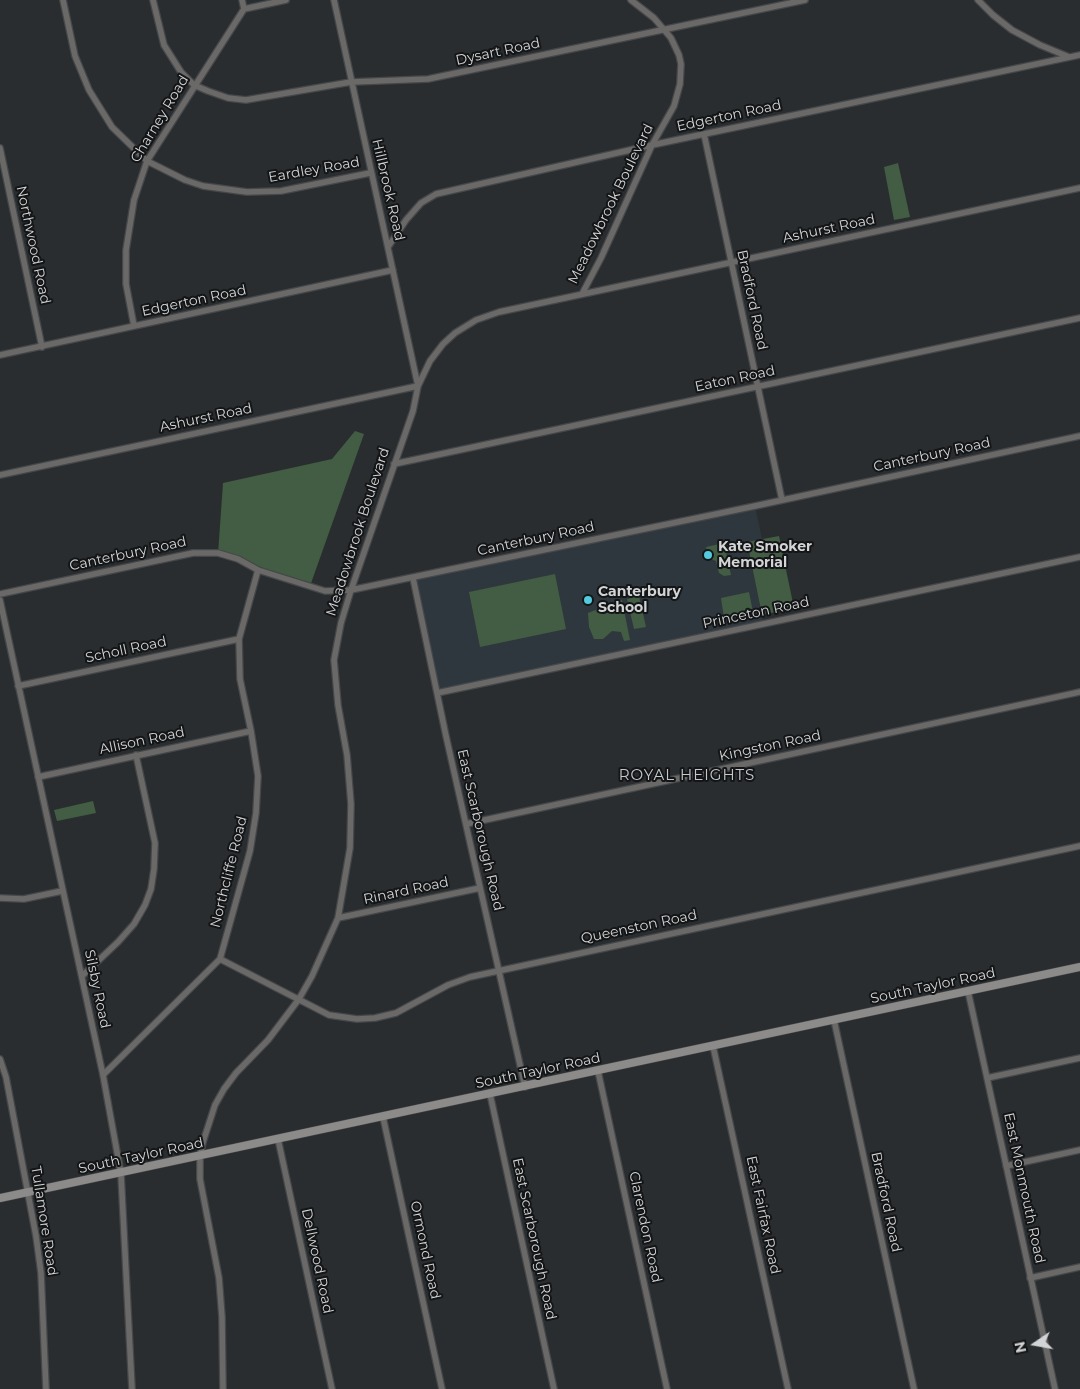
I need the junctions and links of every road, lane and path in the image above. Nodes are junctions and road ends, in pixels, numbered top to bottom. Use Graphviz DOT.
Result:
graph roads {
  1 [pos="63,0"];
  2 [pos="153,0"];
  3 [pos="242,0"];
  4 [pos="286,0"];
  5 [pos="334,0"];
  6 [pos="631,0"];
  7 [pos="805,0"];
  8 [pos="978,0"];
  9 [pos="244,9"];
  10 [pos="665,30"];
  11 [pos="1080,55"];
  12 [pos="1069,57"];
  13 [pos="351,82"];
  14 [pos="194,85"];
  15 [pos="704,134"];
  16 [pos="652,145"];
  17 [pos="0,148"];
  18 [pos="148,161"];
  19 [pos="370,173"];
  20 [pos="1080,188"];
  21 [pos="388,247"];
  22 [pos="731,263"];
  23 [pos="393,270"];
  24 [pos="582,294"];
  25 [pos="1080,318"];
  26 [pos="134,326"];
  27 [pos="42,347"];
  28 [pos="0,355"];
  29 [pos="418,386"];
  30 [pos="759,387"];
  31 [pos="1080,436"];
  32 [pos="394,464"];
  33 [pos="0,475"];
  34 [pos="782,500"];
  35 [pos="1080,557"];
  36 [pos="258,570"];
  37 [pos="413,578"];
  38 [pos="351,590"];
  39 [pos="0,594"];
  40 [pos="0,600"];
  41 [pos="7,636"];
  42 [pos="0,637"];
  43 [pos="239,639"];
  44 [pos="18,686"];
  45 [pos="1080,692"];
  46 [pos="437,693"];
  47 [pos="252,731"];
  48 [pos="136,755"];
  49 [pos="38,777"];
  50 [pos="466,824"];
  51 [pos="1080,846"];
  52 [pos="480,888"];
  53 [pos="62,891"];
  54 [pos="0,898"];
  55 [pos="338,918"];
  56 [pos="220,959"];
  57 [pos="1080,967"];
  58 [pos="498,971"];
  59 [pos="82,976"];
  60 [pos="968,991"];
  61 [pos="299,999"];
  62 [pos="834,1020"];
  63 [pos="713,1046"];
  64 [pos="1080,1058"];
  65 [pos="0,1059"];
  66 [pos="598,1071"];
  67 [pos="103,1075"];
  68 [pos="987,1078"];
  69 [pos="525,1087"];
  70 [pos="490,1094"];
  71 [pos="383,1117"];
  72 [pos="278,1139"];
  73 [pos="1080,1150"];
  74 [pos="200,1156"];
  75 [pos="1006,1166"];
  76 [pos="121,1174"];
  77 [pos="28,1193"];
  78 [pos="0,1198"];
  79 [pos="1080,1267"];
  80 [pos="1030,1278"];
  81 [pos="46,1389"];
  82 [pos="132,1389"];
  83 [pos="223,1389"];
  84 [pos="332,1389"];
  85 [pos="442,1389"];
  86 [pos="554,1389"];
  87 [pos="667,1389"];
  88 [pos="788,1389"];
  89 [pos="914,1389"];
  90 [pos="1055,1389"];
  1 -- 18 [label="street, Eardley Road"];
  2 -- 14 [label="street"];
  3 -- 9 [label="street"];
  4 -- 9 [label="street"];
  5 -- 13 [label="street, Hillbrook Road"];
  6 -- 10 [label="street, Meadowbrook Boulevard"];
  7 -- 10 [label="street, Dysart Road"];
  8 -- 12 [label="street"];
  9 -- 14 [label="street, Charney Road"];
  10 -- 13 [label="street, Dysart Road"];
  10 -- 16 [label="street, Meadowbrook Boulevard"];
  11 -- 12 [label="street, Edgerton Road"];
  12 -- 15 [label="street, Edgerton Road"];
  13 -- 14 [label="street, Dysart Road"];
  13 -- 19 [label="street, Hillbrook Road"];
  14 -- 18 [label="street, Charney Road"];
  15 -- 16 [label="street, Edgerton Road"];
  15 -- 22 [label="street, Bradford Road"];
  16 -- 21 [label="street, Edgerton Road"];
  16 -- 24 [label="street, Meadowbrook Boulevard"];
  17 -- 27 [label="street, Northwood Road"];
  18 -- 19 [label="street, Eardley Road"];
  18 -- 26 [label="street, Charney Road"];
  19 -- 21 [label="street, Hillbrook Road"];
  20 -- 22 [label="street, Ashurst Road"];
  21 -- 23 [label="street, Hillbrook Road"];
  22 -- 24 [label="street, Ashurst Road"];
  22 -- 30 [label="street, Bradford Road"];
  23 -- 26 [label="street, Edgerton Road"];
  23 -- 29 [label="street, Hillbrook Road"];
  24 -- 29 [label="street, Meadowbrook Boulevard"];
  25 -- 30 [label="street, Eaton Road"];
  26 -- 27 [label="street, Edgerton Road"];
  27 -- 28 [label="street, Edgerton Road"];
  29 -- 32 [label="street, Meadowbrook Boulevard"];
  29 -- 33 [label="street, Ashurst Road"];
  30 -- 32 [label="street, Eaton Road"];
  30 -- 34 [label="street, Bradford Road"];
  31 -- 34 [label="street, Canterbury Road"];
  32 -- 38 [label="street, Meadowbrook Boulevard"];
  34 -- 37 [label="street, Canterbury Road"];
  35 -- 46 [label="street, Princeton Road"];
  36 -- 38 [label="street, Canterbury Road"];
  36 -- 39 [label="street, Canterbury Road"];
  36 -- 43 [label="street, Northcliffe Road"];
  37 -- 38 [label="street, Canterbury Road"];
  37 -- 46 [label="street, East Scarborough Road"];
  38 -- 55 [label="street, Meadowbrook Boulevard"];
  40 -- 41 [label="street, Silsby Road"];
  41 -- 42 [label="street"];
  41 -- 44 [label="street, Silsby Road"];
  43 -- 44 [label="street, Scholl Road"];
  43 -- 47 [label="street, Northcliffe Road"];
  44 -- 49 [label="street, Silsby Road"];
  45 -- 50 [label="street, Kingston Road"];
  46 -- 50 [label="street, East Scarborough Road"];
  47 -- 48 [label="street, Allison Road"];
  47 -- 56 [label="street, Northcliffe Road"];
  48 -- 49 [label="street, Allison Road"];
  48 -- 59 [label="street"];
  49 -- 53 [label="street, Silsby Road"];
  50 -- 52 [label="street, East Scarborough Road"];
  51 -- 58 [label="street, Queenston Road"];
  52 -- 55 [label="street, Rinard Road"];
  52 -- 58 [label="street, East Scarborough Road"];
  53 -- 54 [label="street"];
  53 -- 59 [label="street, Silsby Road"];
  55 -- 61 [label="street, Meadowbrook Boulevard"];
  56 -- 61 [label="street, Queenston Road"];
  56 -- 67 [label="street, Northcliffe Road"];
  57 -- 60 [label="main road, South Taylor Road"];
  58 -- 61 [label="street, Queenston Road"];
  58 -- 69 [label="street, East Scarborough Road"];
  59 -- 67 [label="street, Silsby Road"];
  60 -- 62 [label="main road, South Taylor Road"];
  60 -- 68 [label="street, East Monmouth Road"];
  61 -- 74 [label="street, Meadowbrook Boulevard"];
  62 -- 63 [label="main road, South Taylor Road"];
  62 -- 89 [label="street, Bradford Road"];
  63 -- 66 [label="main road, South Taylor Road"];
  63 -- 88 [label="street, East Fairfax Road"];
  64 -- 68 [label="street"];
  65 -- 77 [label="street, Tullamore Road"];
  66 -- 69 [label="main road, South Taylor Road"];
  66 -- 87 [label="street, Clarendon Road"];
  67 -- 76 [label="street, Silsby Road"];
  68 -- 75 [label="street, East Monmouth Road"];
  69 -- 70 [label="main road, South Taylor Road"];
  70 -- 71 [label="main road, South Taylor Road"];
  70 -- 86 [label="street, East Scarborough Road"];
  71 -- 72 [label="main road, South Taylor Road"];
  71 -- 85 [label="street, Ormond Road"];
  72 -- 74 [label="main road, South Taylor Road"];
  72 -- 84 [label="street, Dellwood Road"];
  73 -- 75 [label="street"];
  74 -- 76 [label="main road, South Taylor Road"];
  74 -- 83 [label="street, Meadowbrook Boulevard"];
  75 -- 80 [label="street, East Monmouth Road"];
  76 -- 77 [label="main road, South Taylor Road"];
  76 -- 82 [label="street, Silsby Road"];
  77 -- 78 [label="main road, South Taylor Road"];
  77 -- 81 [label="street, Tullamore Road"];
  79 -- 80 [label="street"];
  80 -- 90 [label="street, East Monmouth Road"];
}
